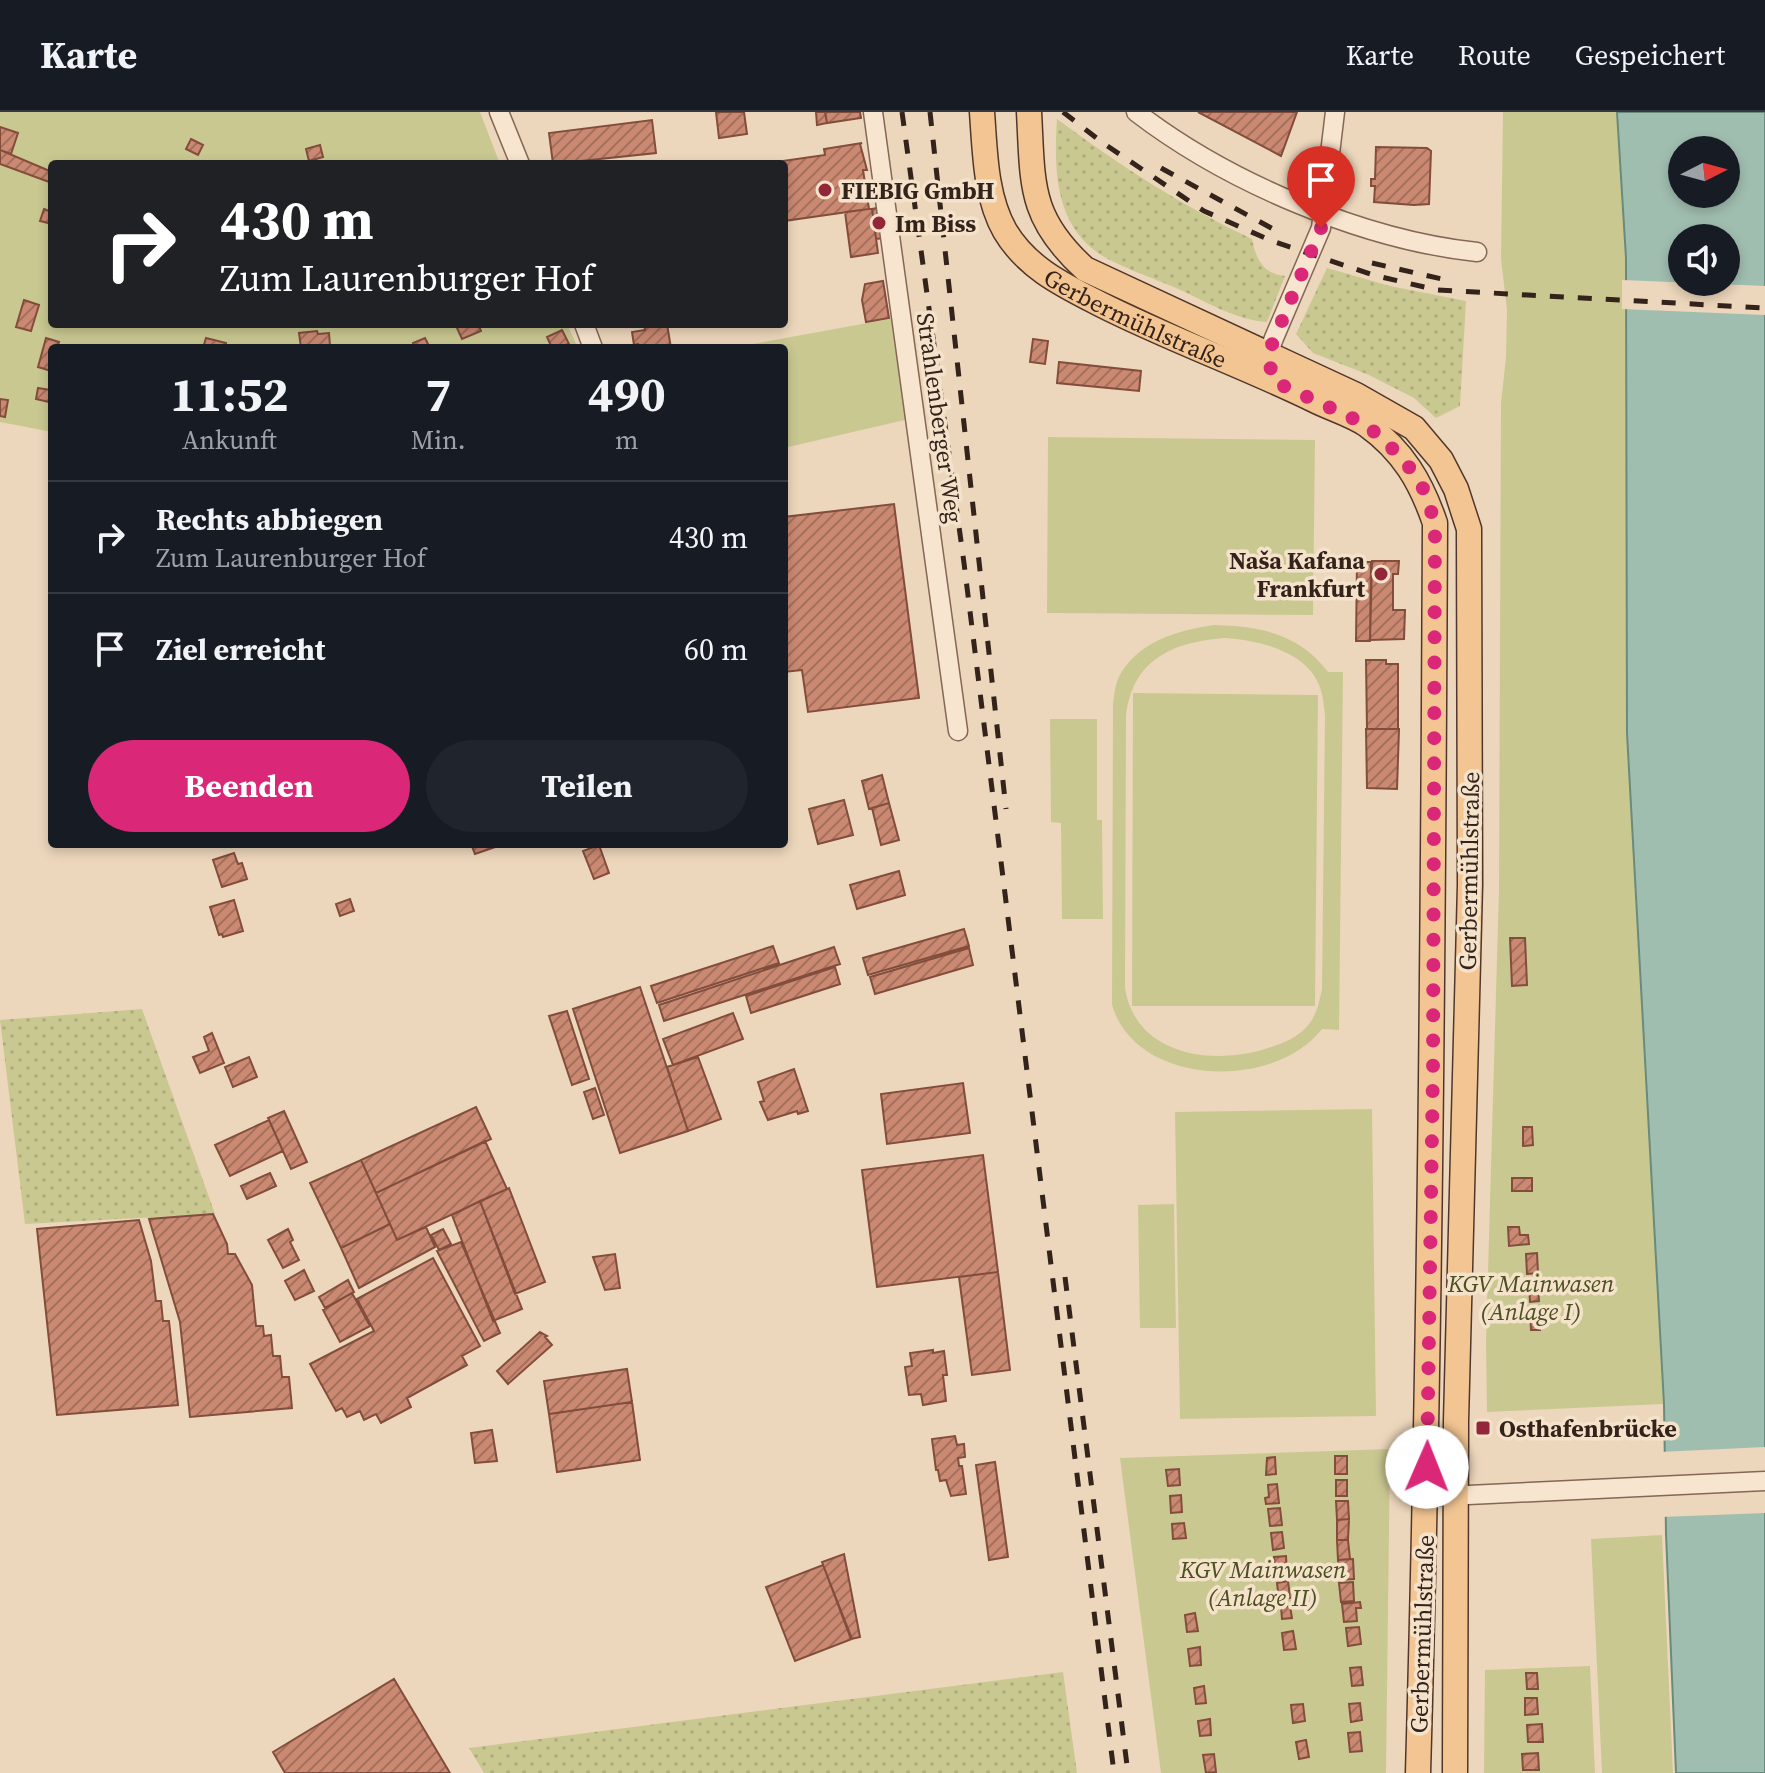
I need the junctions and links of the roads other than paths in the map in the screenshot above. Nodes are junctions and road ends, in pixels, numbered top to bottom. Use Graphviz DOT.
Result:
graph roads {
  1 [pos="499,112"];
  2 [pos="873,112"];
  3 [pos="982,112"];
  4 [pos="1029,112"];
  5 [pos="1136,112"];
  6 [pos="1335,112"];
  7 [pos="518,160"];
  8 [pos="986,163"];
  9 [pos="1033,188"];
  10 [pos="1324,214"];
  11 [pos="1477,252"];
  12 [pos="1268,354"];
  13 [pos="1273,381"];
  14 [pos="958,731"];
  15 [pos="1765,1481"];
  16 [pos="1457,1495"];
  17 [pos="1426,1497"];
  18 [pos="1418,1773"];
  19 [pos="1455,1773"];
  1 -- 7 [label="street"];
  2 -- 14 [label="street, Strahlenberger Weg"];
  3 -- 8 [label="main road, Gerbermühlstraße"];
  4 -- 9 [label="main road, Gerbermühlstraße"];
  5 -- 10 [label="street"];
  6 -- 10 [label="street"];
  8 -- 9 [label="main road"];
  8 -- 13 [label="main road, Gerbermühlstraße"];
  9 -- 12 [label="main road, Gerbermühlstraße"];
  10 -- 11 [label="street"];
  10 -- 12 [label="street"];
  12 -- 13 [label="street"];
  12 -- 16 [label="main road, Gerbermühlstraße"];
  13 -- 17 [label="main road, Gerbermühlstraße"];
  15 -- 16 [label="street"];
  16 -- 17 [label="street"];
  16 -- 19 [label="main road, Gerbermühlstraße"];
  17 -- 18 [label="main road, Gerbermühlstraße"];
}
